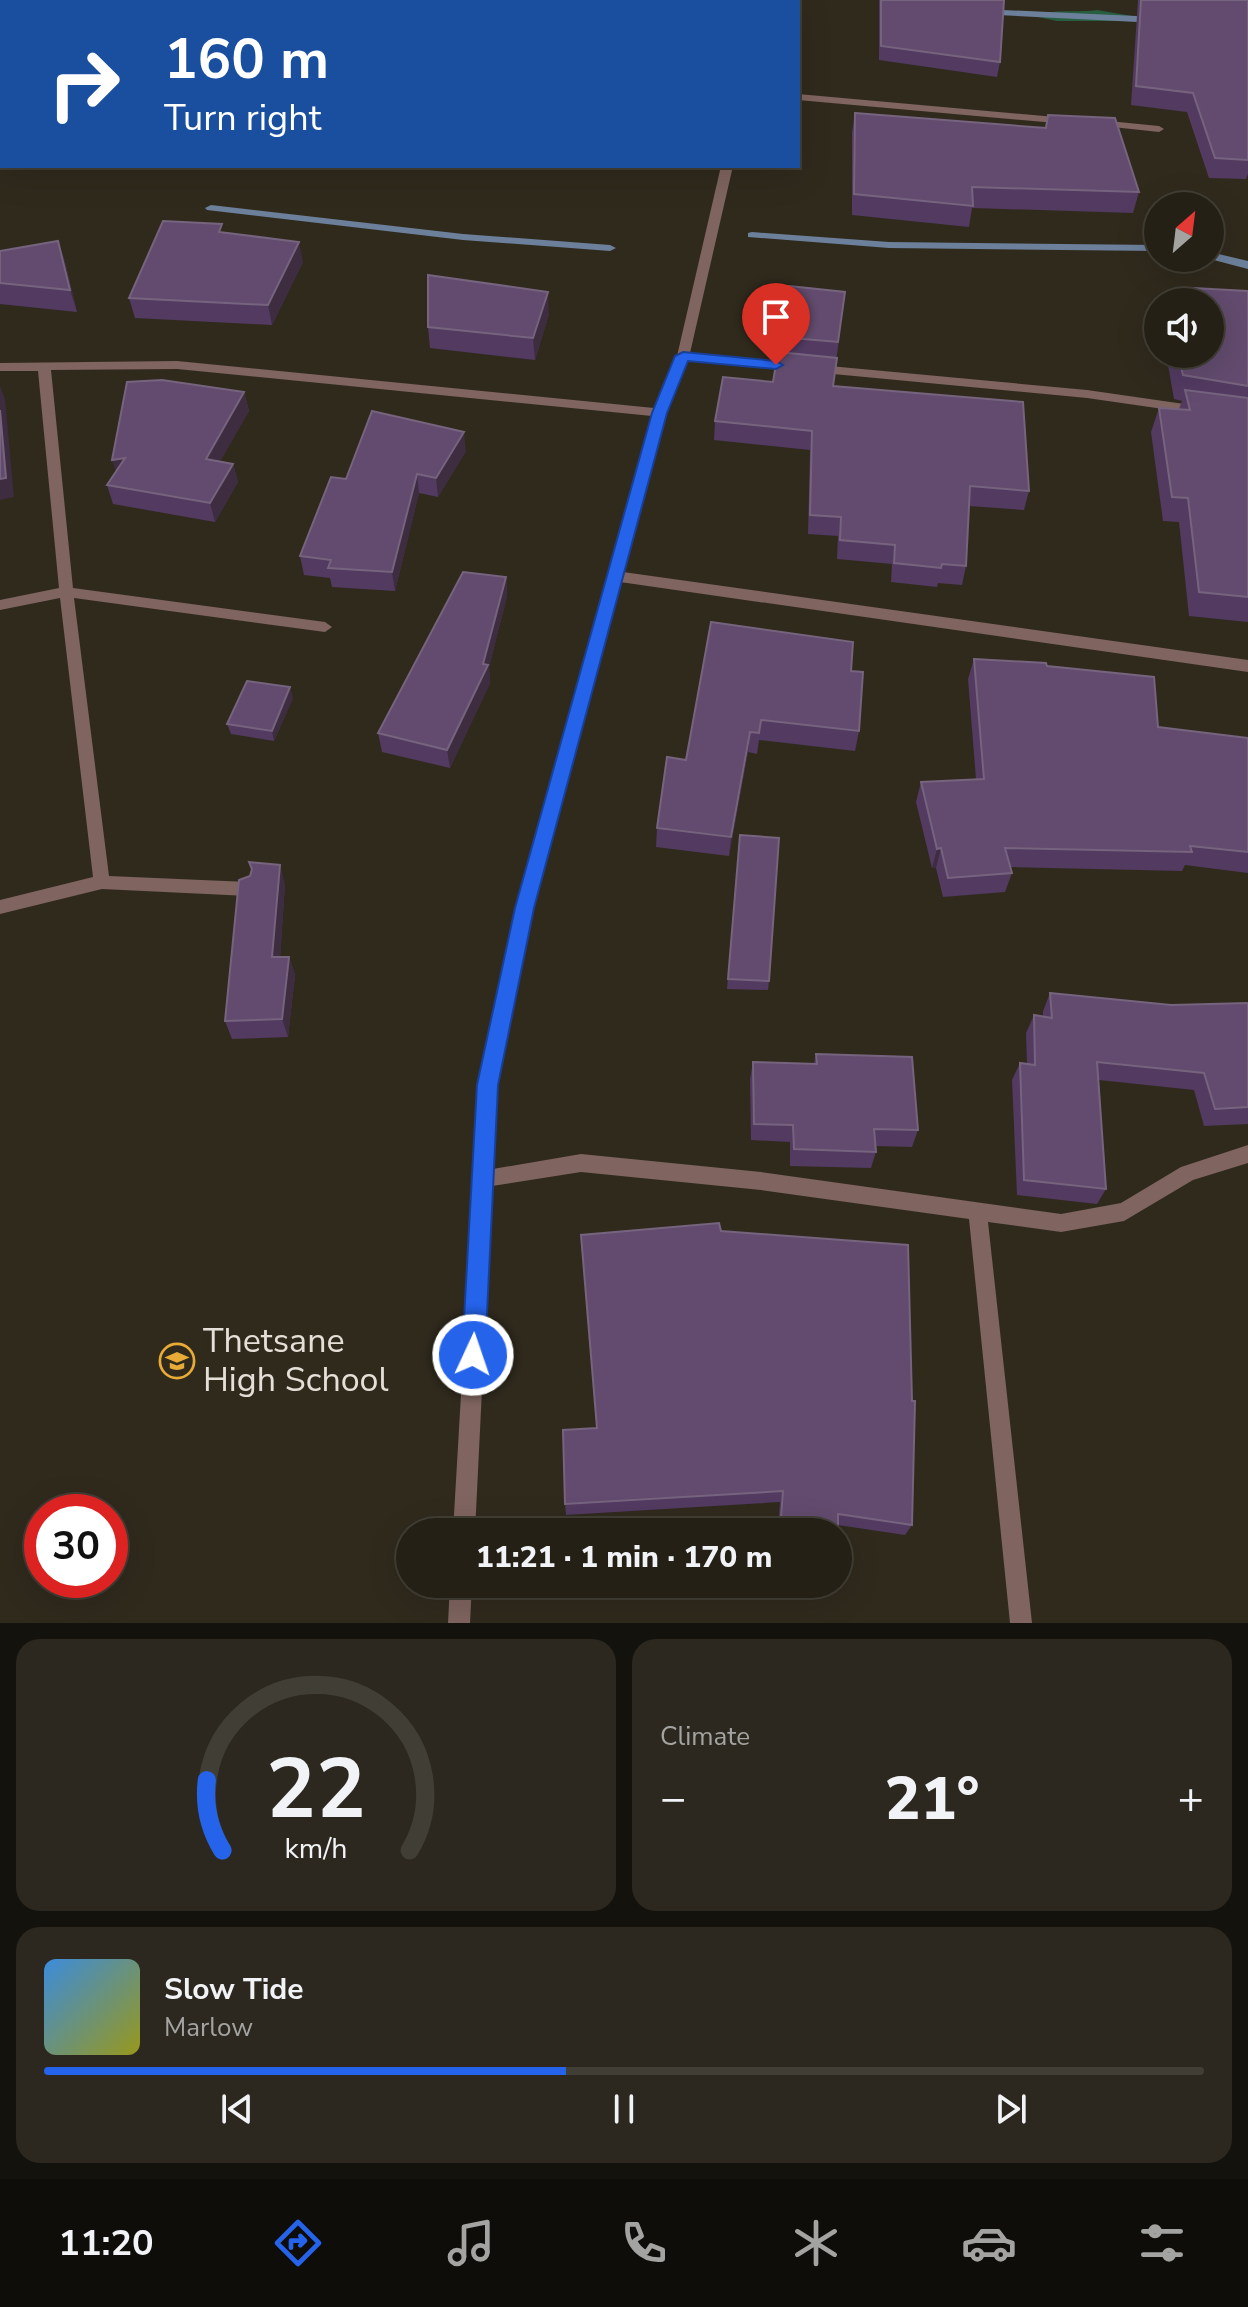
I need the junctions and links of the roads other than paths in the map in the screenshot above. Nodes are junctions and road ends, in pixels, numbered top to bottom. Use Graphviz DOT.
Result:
graph roads {
  1 [pos="800,97"];
  2 [pos="1159,129"];
  3 [pos="727,168"];
  4 [pos="683,356"];
  5 [pos="0,367"];
  6 [pos="44,368"];
  7 [pos="659,413"];
  8 [pos="1219,413"];
  9 [pos="616,576"];
  10 [pos="66,592"];
  11 [pos="0,605"];
  12 [pos="325,627"];
  13 [pos="1248,666"];
  14 [pos="102,882"];
  15 [pos="248,889"];
  16 [pos="0,907"];
  17 [pos="1248,1154"];
  18 [pos="483,1179"];
  19 [pos="978,1214"];
  20 [pos="465,1518"];
  21 [pos="460,1598"];
  22 [pos="459,1623"];
  23 [pos="1021,1623"];
  1 -- 2 [label="street"];
  3 -- 4 [label="street"];
  4 -- 7 [label="street"];
  4 -- 8 [label="street"];
  5 -- 6 [label="street"];
  6 -- 7 [label="street"];
  6 -- 10 [label="street"];
  7 -- 9 [label="street"];
  9 -- 13 [label="street"];
  9 -- 18 [label="street"];
  10 -- 11 [label="street"];
  10 -- 12 [label="street"];
  10 -- 14 [label="street"];
  14 -- 15 [label="street"];
  14 -- 16 [label="street"];
  17 -- 19 [label="street"];
  18 -- 19 [label="street"];
  18 -- 20 [label="street"];
  19 -- 23 [label="street"];
  21 -- 22 [label="street"];
}
